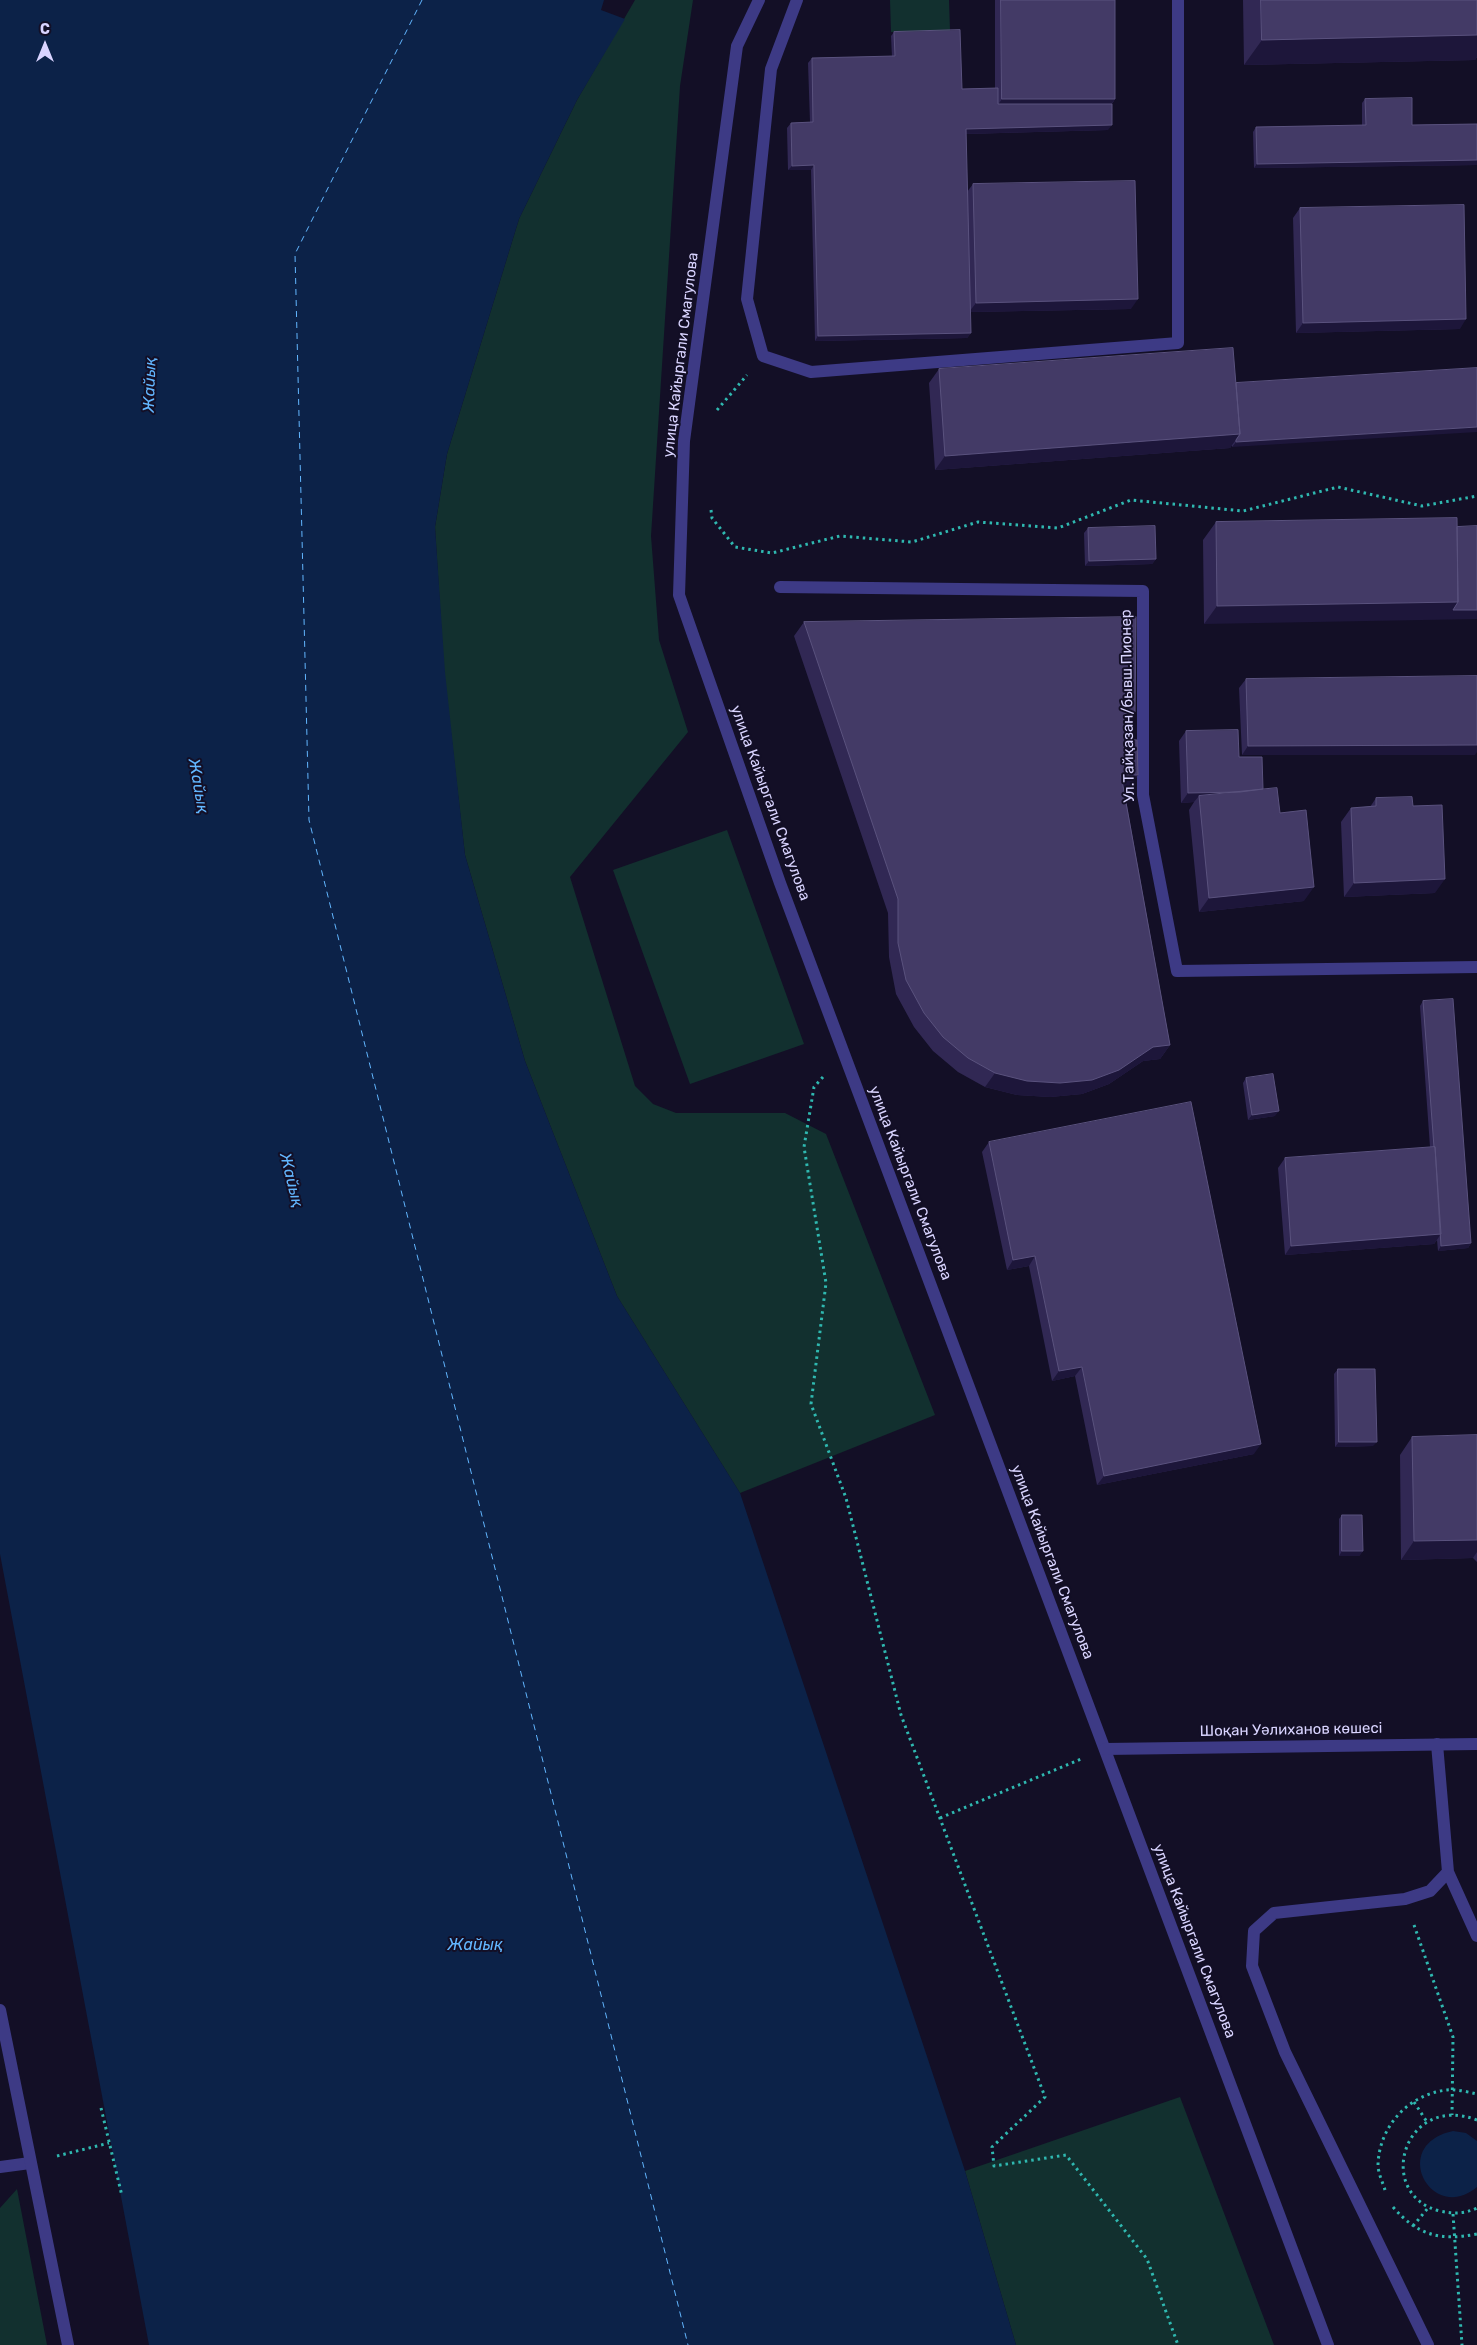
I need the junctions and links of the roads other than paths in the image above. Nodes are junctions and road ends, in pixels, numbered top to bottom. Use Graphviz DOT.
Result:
graph roads {
  1 [pos="759,0"];
  2 [pos="797,0"];
  3 [pos="1178,0"];
  4 [pos="780,587"];
  5 [pos="1477,967"];
  6 [pos="1437,1744"];
  7 [pos="1477,1744"];
  8 [pos="1105,1749"];
  9 [pos="1448,1872"];
  10 [pos="1477,1936"];
  11 [pos="0,2010"];
  12 [pos="30,2163"];
  13 [pos="0,2167"];
  14 [pos="68,2345"];
  15 [pos="1328,2345"];
  16 [pos="1428,2345"];
  1 -- 8 [label="street, улица Кайыргали Смагулова"];
  2 -- 3 [label="street"];
  4 -- 5 [label="street, Ул.Тайқазан/бывш.Пионер"];
  6 -- 7 [label="street, Шоқан Уәлиханов көшесі"];
  6 -- 8 [label="street, Шоқан Уәлиханов көшесі"];
  6 -- 9 [label="street"];
  8 -- 15 [label="street, улица Кайыргали Смагулова"];
  9 -- 10 [label="street"];
  9 -- 16 [label="street"];
  11 -- 12 [label="street"];
  12 -- 13 [label="street"];
  12 -- 14 [label="street"];
}
